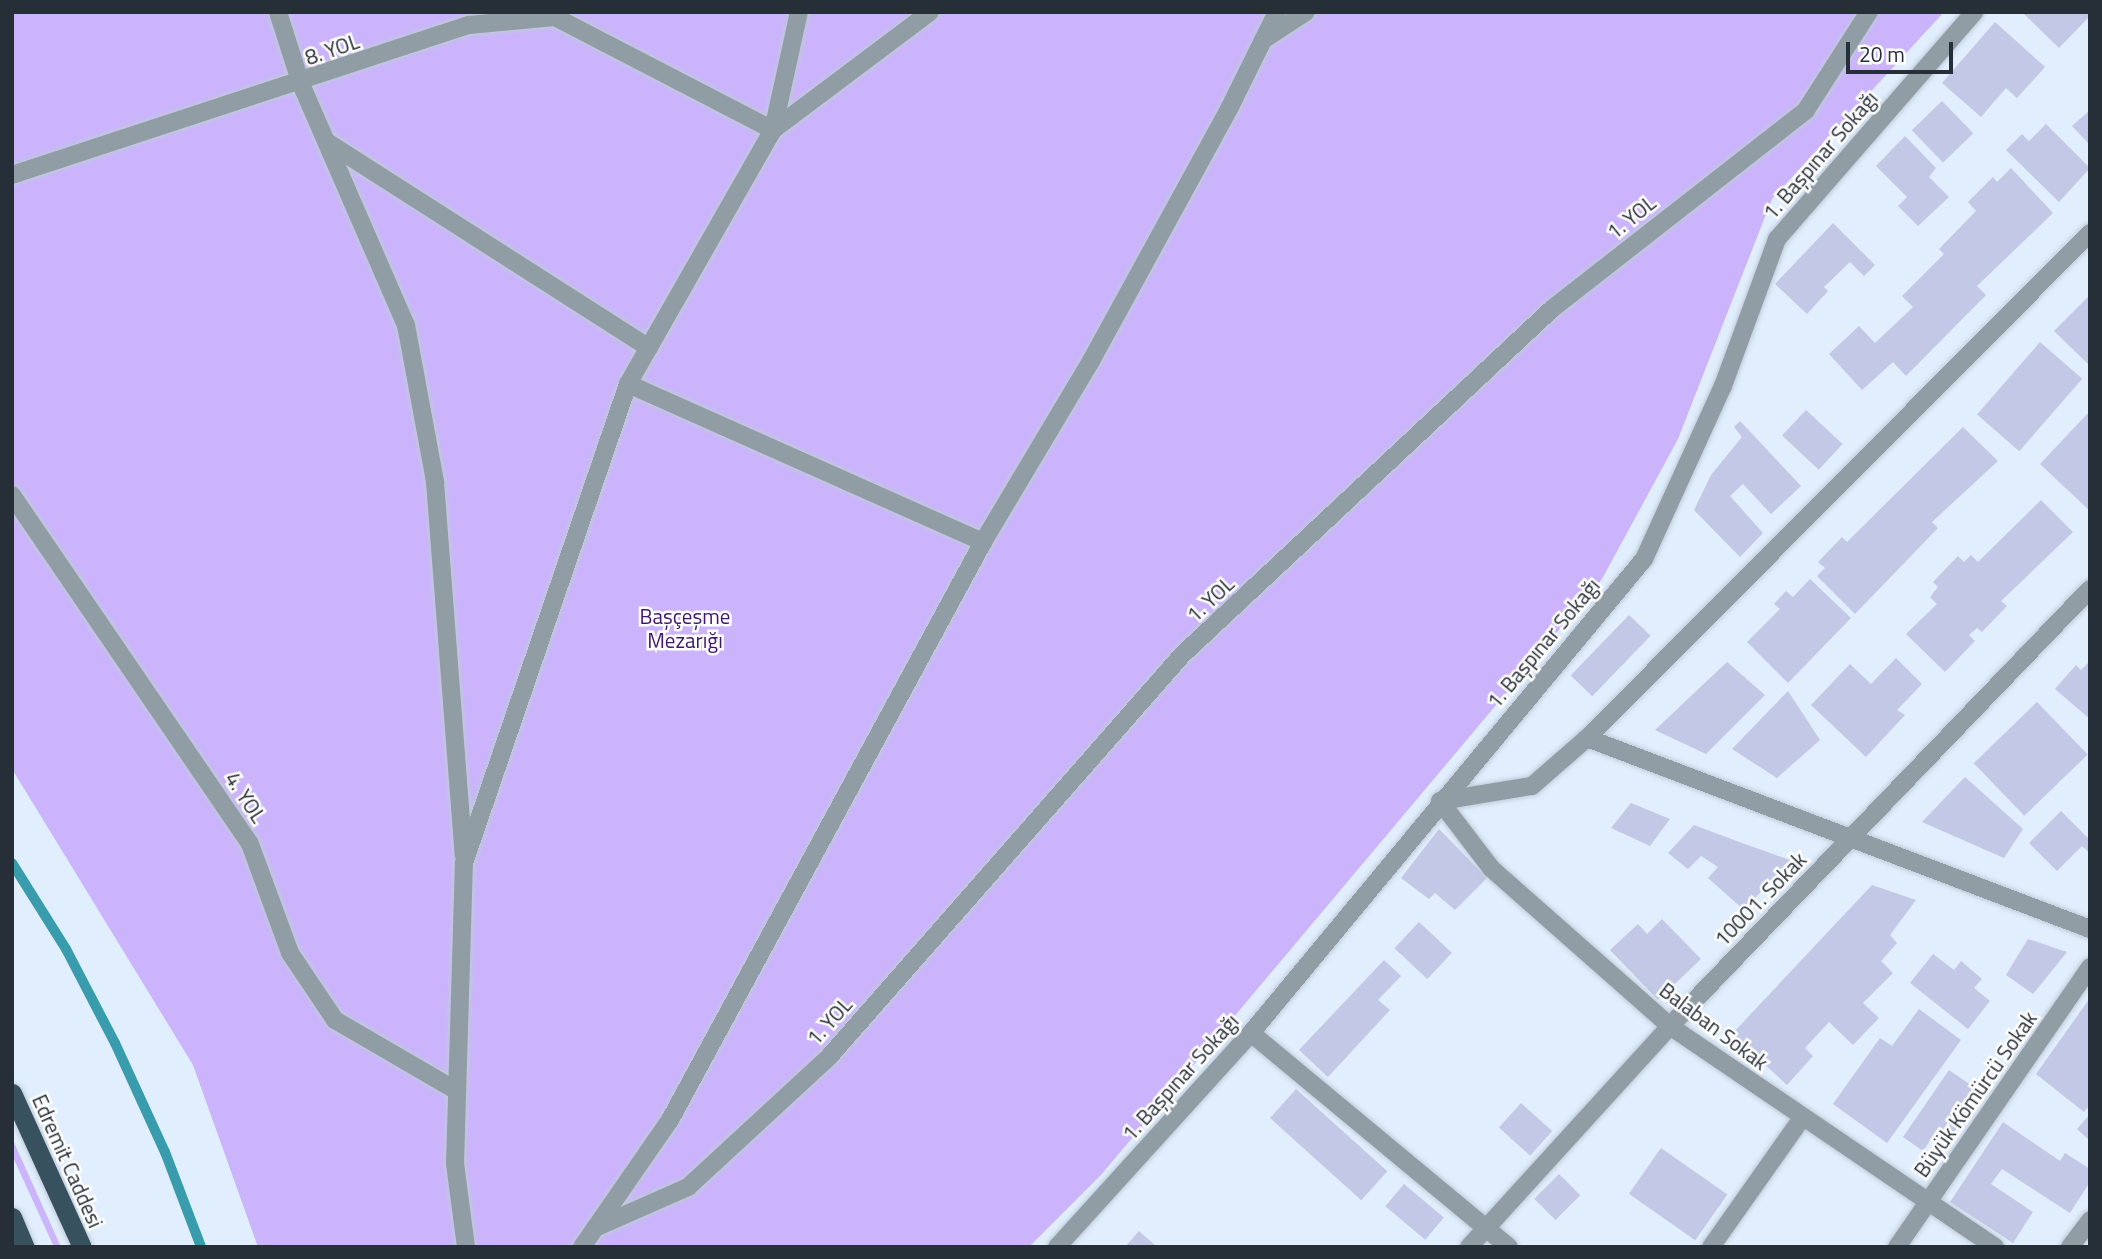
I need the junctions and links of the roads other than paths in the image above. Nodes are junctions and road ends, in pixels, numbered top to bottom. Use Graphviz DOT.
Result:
graph roads {
  1 [pos="278,12"];
  2 [pos="799,12"];
  3 [pos="930,12"];
  4 [pos="1277,12"];
  5 [pos="1306,12"];
  6 [pos="1869,12"];
  7 [pos="1974,12"];
  8 [pos="556,14"];
  9 [pos="1263,40"];
  10 [pos="302,84"];
  11 [pos="773,130"];
  12 [pos="327,142"];
  13 [pos="12,175"];
  14 [pos="2090,233"];
  15 [pos="649,348"];
  16 [pos="628,384"];
  17 [pos="12,495"];
  18 [pos="983,542"];
  19 [pos="2090,589"];
  20 [pos="1587,738"];
  21 [pos="1440,801"];
  22 [pos="1849,839"];
  23 [pos="464,863"];
  24 [pos="2090,929"];
  25 [pos="2090,967"];
  26 [pos="1670,1026"];
  27 [pos="1251,1033"];
  28 [pos="457,1091"];
  29 [pos="12,1093"];
  30 [pos="1802,1118"];
  31 [pos="1926,1204"];
  32 [pos="12,1217"];
  33 [pos="2090,1220"];
  34 [pos="595,1227"];
  35 [pos="1486,1228"];
  36 [pos="25,1247"];
  37 [pos="82,1247"];
  38 [pos="466,1247"];
  39 [pos="582,1247"];
  40 [pos="1057,1247"];
  41 [pos="1469,1247"];
  42 [pos="1509,1247"];
  43 [pos="1711,1247"];
  44 [pos="1897,1247"];
  45 [pos="1995,1247"];
  46 [pos="2070,1247"];
  1 -- 10 [label="street"];
  2 -- 11 [label="street"];
  3 -- 11 [label="street"];
  4 -- 9 [label="street"];
  5 -- 9 [label="street"];
  6 -- 34 [label="street, 1. YOL"];
  7 -- 21 [label="street, 1. Başpınar Sokağı"];
  8 -- 10 [label="street, 8. YOL"];
  8 -- 11 [label="street, 8. YOL"];
  9 -- 18 [label="street"];
  10 -- 12 [label="street"];
  10 -- 13 [label="street, 8. YOL"];
  11 -- 15 [label="street"];
  12 -- 15 [label="street"];
  12 -- 23 [label="street"];
  14 -- 20 [label="street"];
  15 -- 16 [label="street"];
  16 -- 18 [label="street"];
  16 -- 23 [label="street"];
  17 -- 28 [label="street, 4. YOL"];
  18 -- 34 [label="street"];
  19 -- 22 [label="street, 10001. Sokak"];
  20 -- 21 [label="street"];
  20 -- 22 [label="street"];
  21 -- 26 [label="street, Balaban Sokak"];
  21 -- 27 [label="street, 1. Başpınar Sokağı"];
  22 -- 24 [label="street"];
  22 -- 26 [label="street, 10001. Sokak"];
  23 -- 28 [label="street"];
  25 -- 31 [label="street, Büyük Kömürcü Sokak"];
  26 -- 30 [label="street, Balaban Sokak"];
  26 -- 35 [label="street, 10001. Sokak"];
  27 -- 35 [label="street"];
  27 -- 40 [label="street, 1. Başpınar Sokağı"];
  28 -- 38 [label="street"];
  29 -- 37 [label="highway, Edremit Caddesi"];
  30 -- 31 [label="street, Balaban Sokak"];
  30 -- 43 [label="street"];
  31 -- 44 [label="street, Büyük Kömürcü Sokak"];
  31 -- 45 [label="street, Balaban Sokak"];
  32 -- 36 [label="highway"];
  33 -- 46 [label="street"];
  34 -- 39 [label="street"];
  35 -- 41 [label="street, 10001. Sokak"];
  35 -- 42 [label="street"];
}
